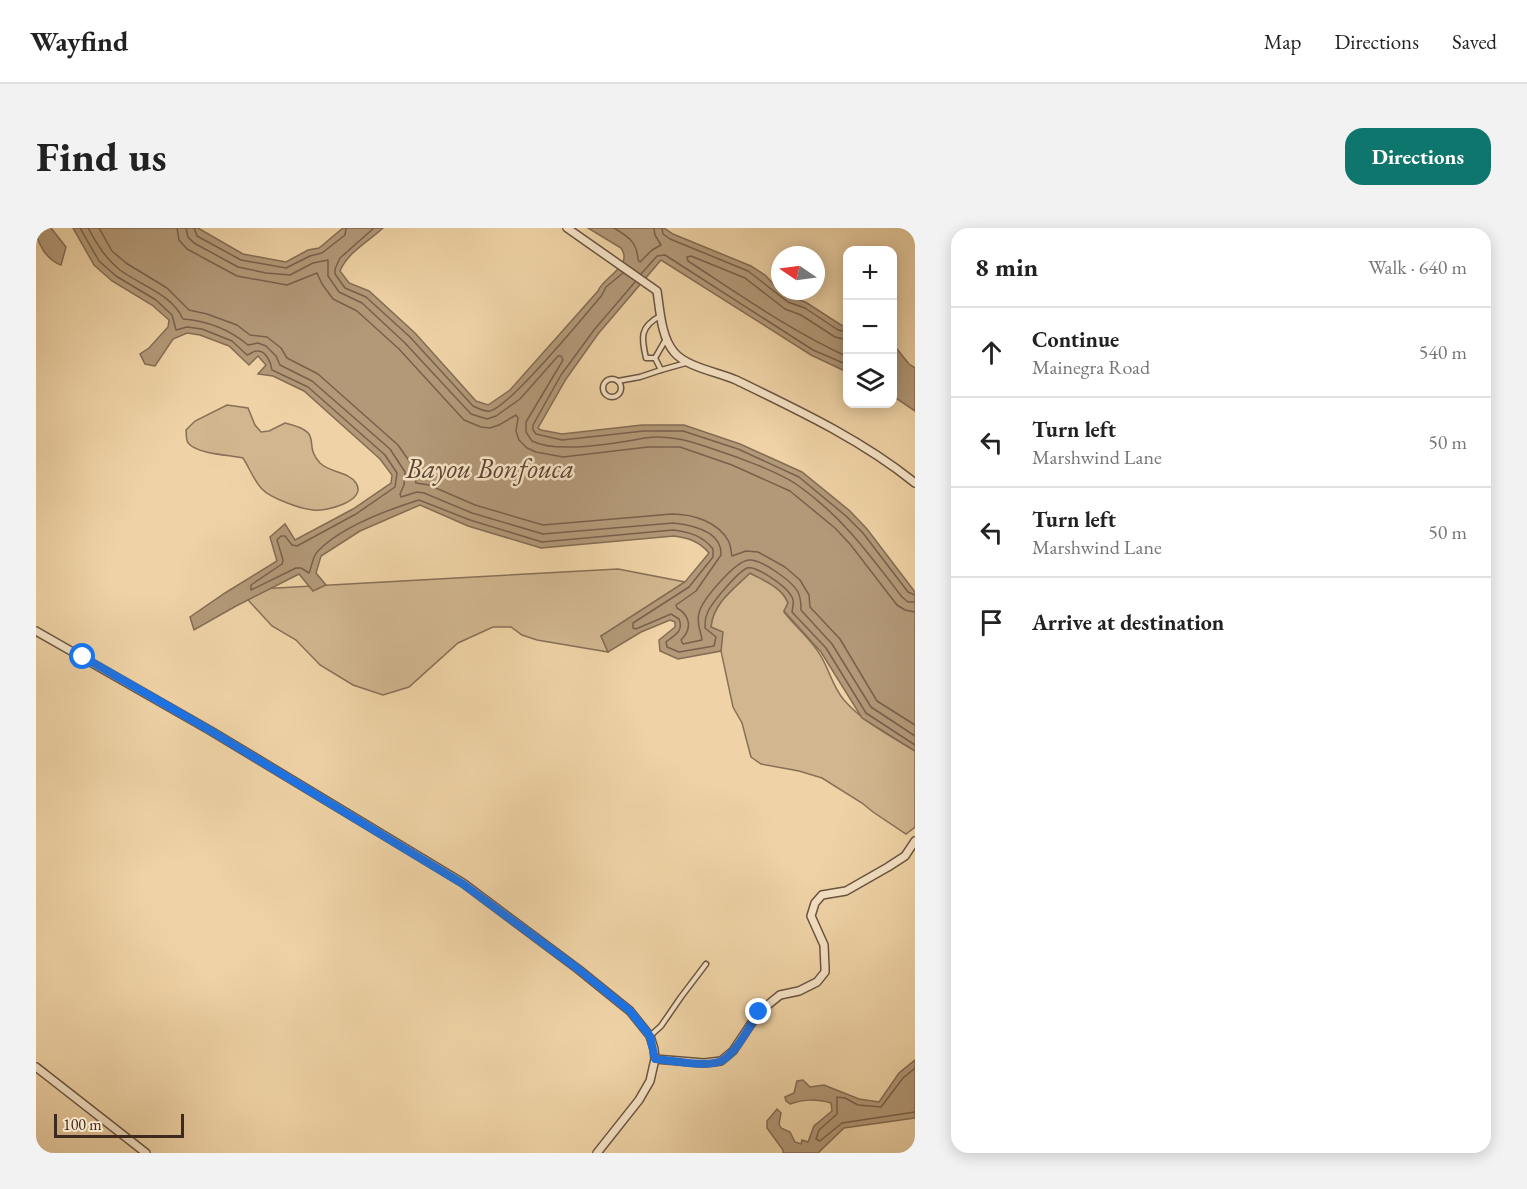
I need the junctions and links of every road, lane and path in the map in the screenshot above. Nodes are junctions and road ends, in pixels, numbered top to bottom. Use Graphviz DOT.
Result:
graph roads {
  1 [pos="567,228"];
  2 [pos="662,315"];
  3 [pos="666,339"];
  4 [pos="655,358"];
  5 [pos="688,362"];
  6 [pos="661,370"];
  7 [pos="618,381"];
  8 [pos="915,483"];
  9 [pos="36,631"];
  10 [pos="915,841"];
  11 [pos="706,964"];
  12 [pos="650,1036"];
  13 [pos="655,1059"];
  14 [pos="38,1071"];
  15 [pos="146,1153"];
  16 [pos="597,1153"];
  1 -- 2 [label="street"];
  2 -- 3 [label="street"];
  2 -- 4 [label="lane"];
  3 -- 4 [label="lane"];
  3 -- 5 [label="street"];
  4 -- 6 [label="lane"];
  5 -- 6 [label="lane"];
  5 -- 8 [label="street"];
  6 -- 7 [label="lane"];
  7 -- 7 [label="lane"];
  9 -- 12 [label="street"];
  10 -- 13 [label="street"];
  11 -- 12 [label="lane"];
  12 -- 13 [label="street"];
  13 -- 16 [label="street"];
  14 -- 15 [label="street"];
}
